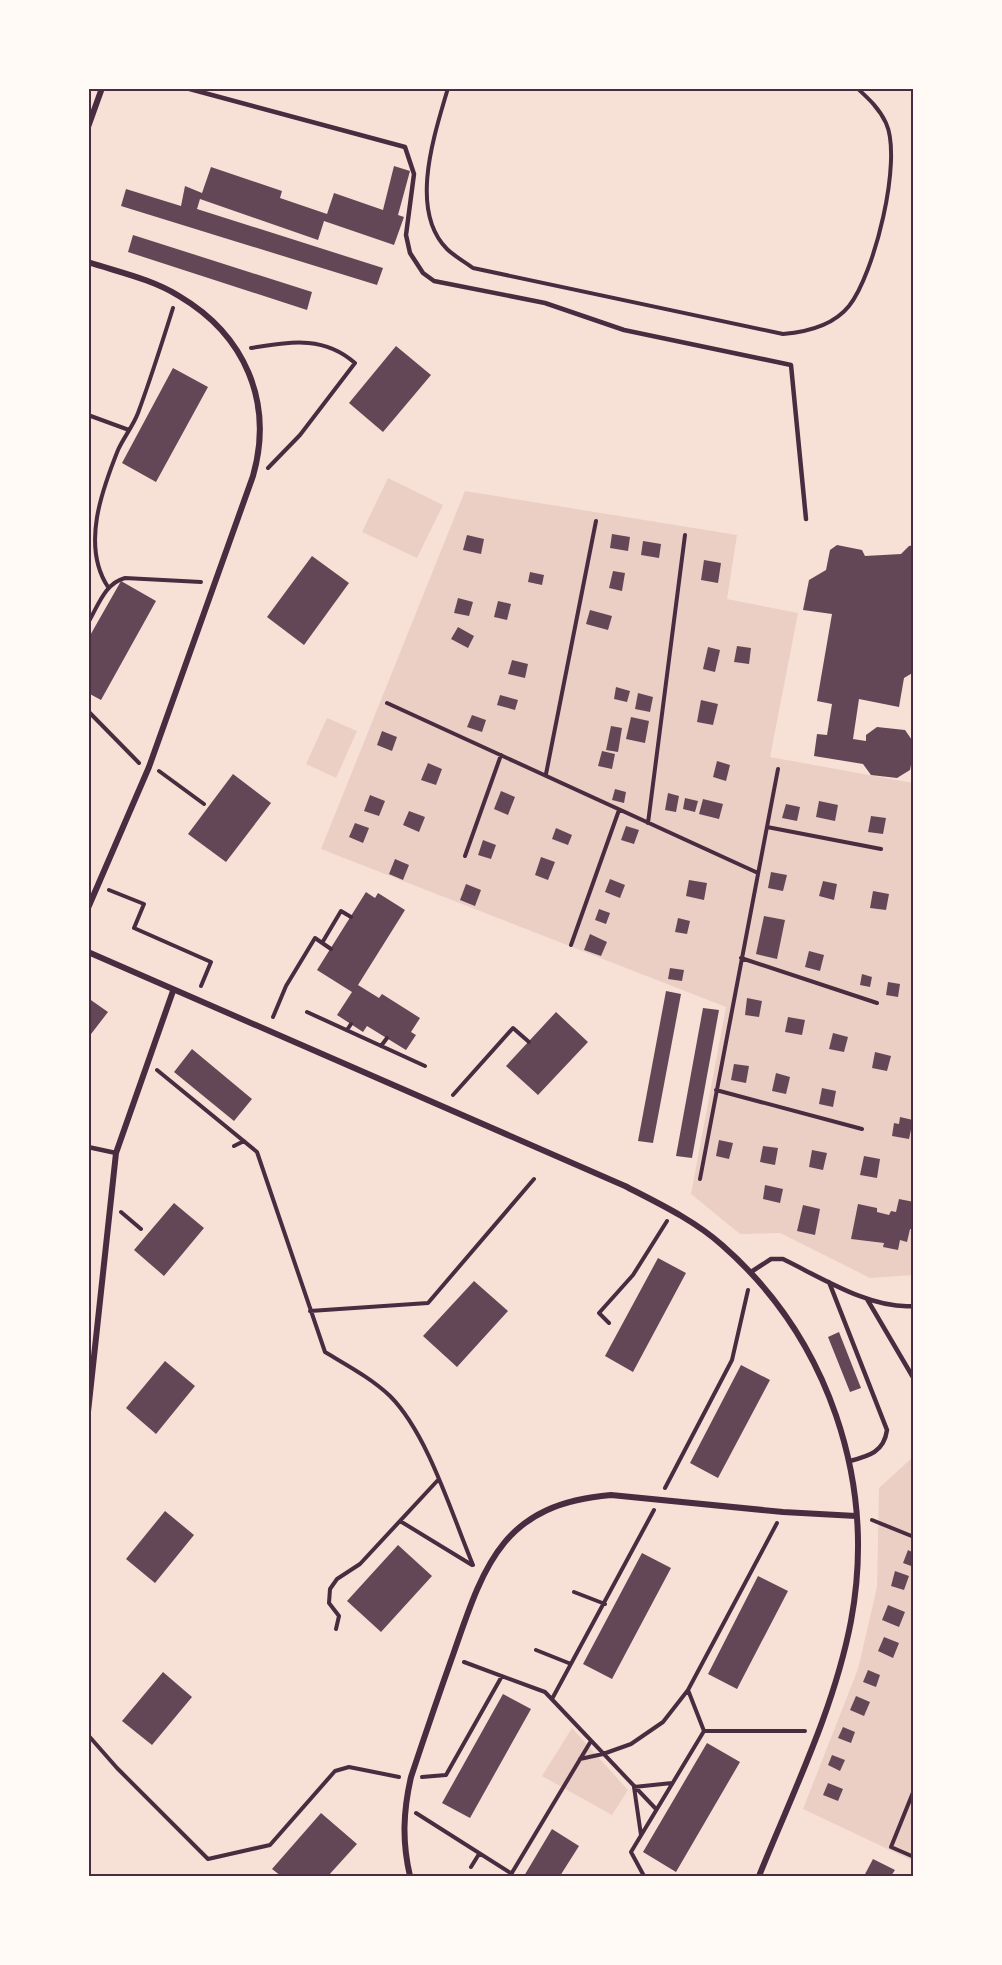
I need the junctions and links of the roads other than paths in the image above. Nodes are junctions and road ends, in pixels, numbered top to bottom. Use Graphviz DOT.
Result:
graph roads {
  1 [pos="102,88"];
  2 [pos="186,88"];
  3 [pos="88,127"];
  4 [pos="88,262"];
  5 [pos="806,519"];
  6 [pos="88,908"];
  7 [pos="88,952"];
  8 [pos="172,991"];
  9 [pos="88,1147"];
  10 [pos="116,1153"];
  11 [pos="751,1272"];
  12 [pos="830,1282"];
  13 [pos="866,1298"];
  14 [pos="914,1306"];
  15 [pos="914,1379"];
  16 [pos="88,1412"];
  17 [pos="88,1455"];
  18 [pos="850,1461"];
  19 [pos="856,1516"];
  20 [pos="88,1657"];
  21 [pos="410,1876"];
  22 [pos="759,1876"];
  1 -- 3 [label="street"];
  2 -- 5 [label="lane"];
  4 -- 6 [label="street"];
  7 -- 8 [label="street"];
  8 -- 10 [label="street"];
  8 -- 11 [label="street"];
  9 -- 10 [label="lane"];
  10 -- 16 [label="street"];
  11 -- 12 [label="lane"];
  11 -- 18 [label="street"];
  12 -- 13 [label="lane"];
  12 -- 18 [label="lane"];
  13 -- 14 [label="lane"];
  13 -- 15 [label="lane"];
  17 -- 20 [label="street"];
  18 -- 19 [label="street"];
  19 -- 21 [label="street"];
  19 -- 22 [label="street"];
}
